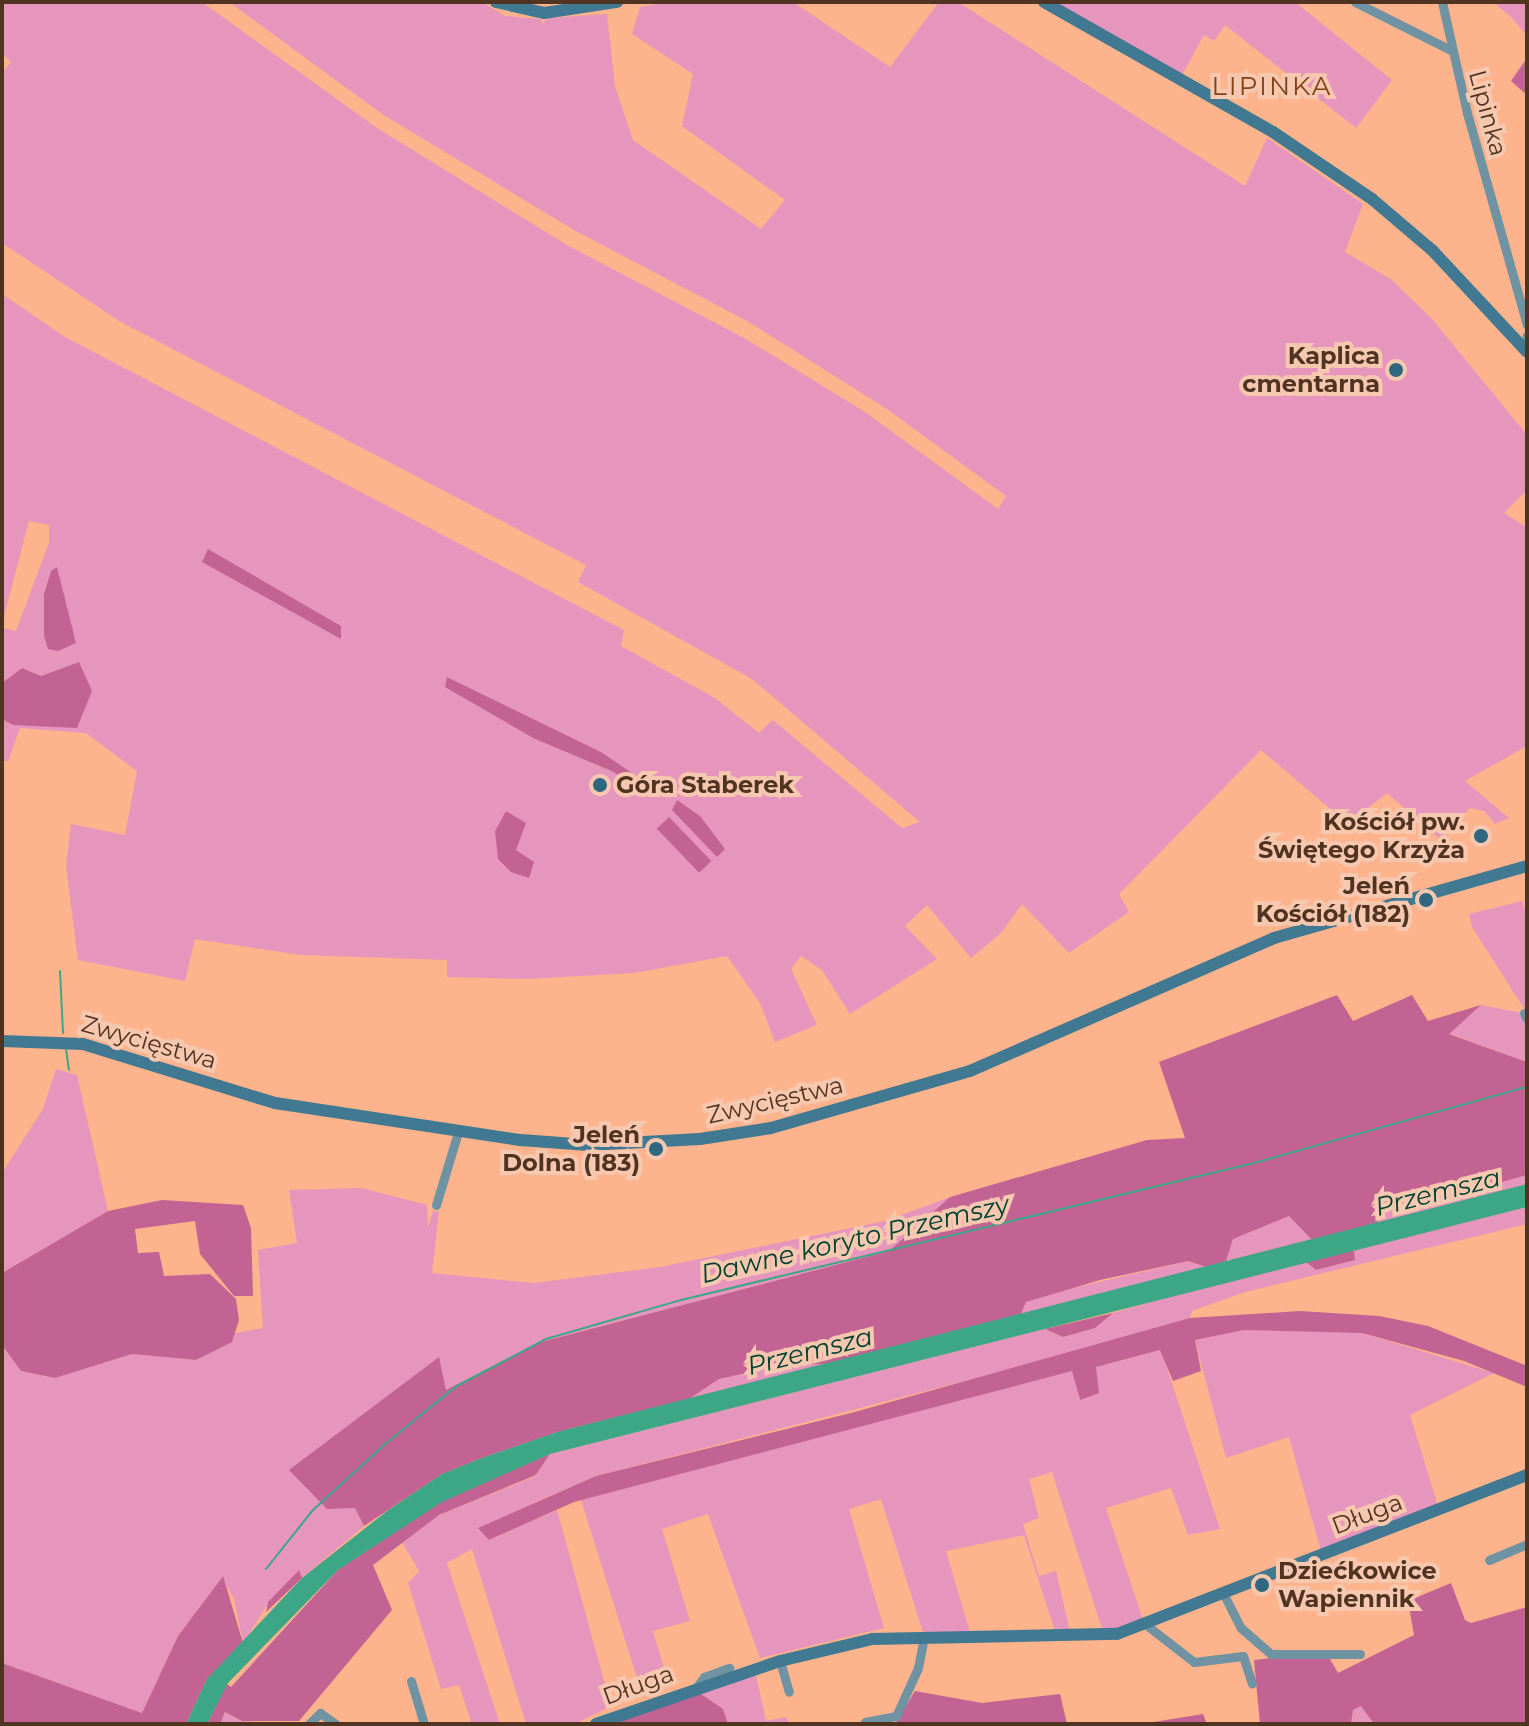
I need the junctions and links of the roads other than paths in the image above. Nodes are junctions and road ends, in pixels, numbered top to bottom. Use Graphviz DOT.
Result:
graph roads {
  1 [pos="496,2"];
  2 [pos="617,2"];
  3 [pos="1044,2"];
  4 [pos="1355,2"];
  5 [pos="1442,2"];
  6 [pos="1451,50"];
  7 [pos="1527,325"];
  8 [pos="1527,335"];
  9 [pos="1526,350"];
  10 [pos="1527,866"];
  11 [pos="2,1041"];
  12 [pos="459,1129"];
  13 [pos="436,1205"];
  14 [pos="1527,1475"];
  15 [pos="1527,1544"];
  16 [pos="1489,1560"];
  17 [pos="1223,1593"];
  18 [pos="1145,1624"];
  19 [pos="924,1638"];
  20 [pos="1360,1654"];
  21 [pos="780,1661"];
  22 [pos="729,1668"];
  23 [pos="411,1681"];
  24 [pos="1252,1684"];
  25 [pos="696,1688"];
  26 [pos="789,1692"];
  27 [pos="865,1722"];
  28 [pos="309,1724"];
  29 [pos="336,1724"];
  30 [pos="424,1724"];
  31 [pos="596,1724"];
  1 -- 2 [label="street"];
  3 -- 9 [label="street"];
  4 -- 6 [label="street"];
  5 -- 6 [label="street, Lipinka"];
  6 -- 7 [label="street, Lipinka"];
  8 -- 9 [label="street"];
  10 -- 12 [label="street, Zwycięstwa"];
  11 -- 12 [label="street, Zwycięstwa"];
  12 -- 13 [label="street"];
  14 -- 17 [label="street, Długa"];
  15 -- 16 [label="street"];
  17 -- 18 [label="street, Długa"];
  17 -- 20 [label="street"];
  18 -- 19 [label="street, Długa"];
  18 -- 24 [label="street"];
  19 -- 21 [label="street, Długa"];
  19 -- 27 [label="street"];
  21 -- 25 [label="street, Długa"];
  21 -- 26 [label="street"];
  22 -- 25 [label="street, Długa"];
  23 -- 30 [label="street"];
  25 -- 31 [label="street, Długa"];
  28 -- 29 [label="street"];
}
